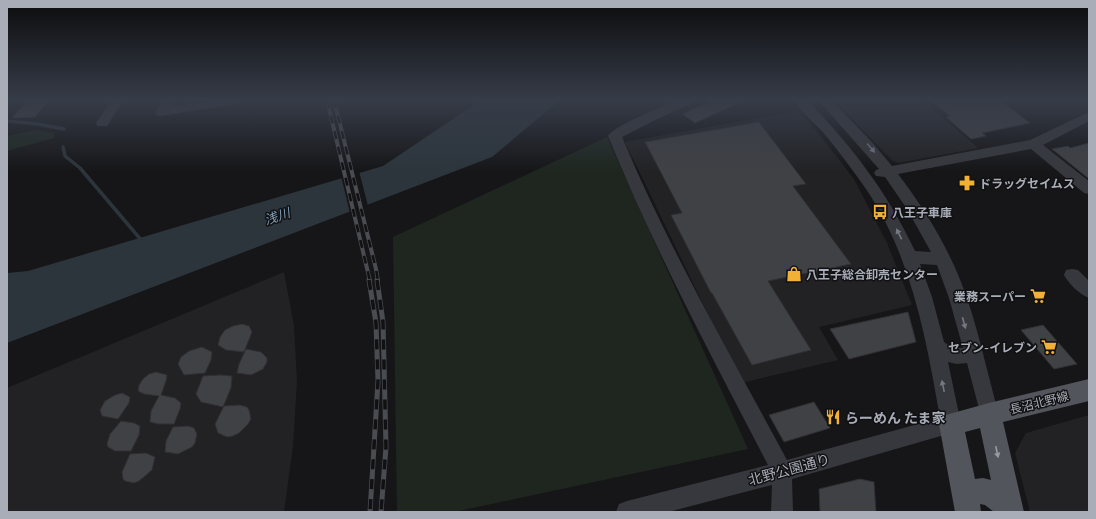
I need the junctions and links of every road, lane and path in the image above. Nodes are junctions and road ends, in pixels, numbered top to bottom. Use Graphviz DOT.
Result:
graph roads {
  1 [pos="640,124"];
  2 [pos="823,124"];
  3 [pos="849,124"];
  4 [pos="1073,124"];
  5 [pos="1034,144"];
  6 [pos="890,171"];
  7 [pos="865,175"];
  8 [pos="1089,189"];
  9 [pos="910,257"];
  10 [pos="943,260"];
  11 [pos="1072,275"];
  12 [pos="1089,292"];
  13 [pos="934,344"];
  14 [pos="972,353"];
  15 [pos="1089,390"];
  16 [pos="989,414"];
  17 [pos="951,424"];
  18 [pos="782,472"];
  19 [pos="675,505"];
  20 [pos="967,506"];
  21 [pos="1010,511"];
  22 [pos="627,512"];
  23 [pos="782,512"];
  1 -- 18 [label="street"];
  2 -- 7 [label="street"];
  3 -- 6 [label="street, one-way"];
  4 -- 5 [label="street"];
  5 -- 6 [label="street"];
  5 -- 8 [label="street"];
  6 -- 7 [label="street"];
  6 -- 10 [label="street"];
  9 -- 7 [label="street, one-way"];
  9 -- 10 [label="street"];
  9 -- 13 [label="street"];
  10 -- 14 [label="street, one-way"];
  11 -- 12 [label="street"];
  13 -- 14 [label="street"];
  17 -- 13 [label="street, one-way"];
  14 -- 16 [label="street"];
  15 -- 16 [label="main road, 長沼北野線"];
  16 -- 17 [label="main road, 長沼北野線"];
  16 -- 21 [label="main road, one-way"];
  17 -- 18 [label="street, 北野公園通り"];
  17 -- 20 [label="main road"];
  18 -- 19 [label="street, 北野公園通り"];
  18 -- 23 [label="street"];
  19 -- 22 [label="street, 北野公園通り"];
  20 -- 21 [label="main road"];
}
